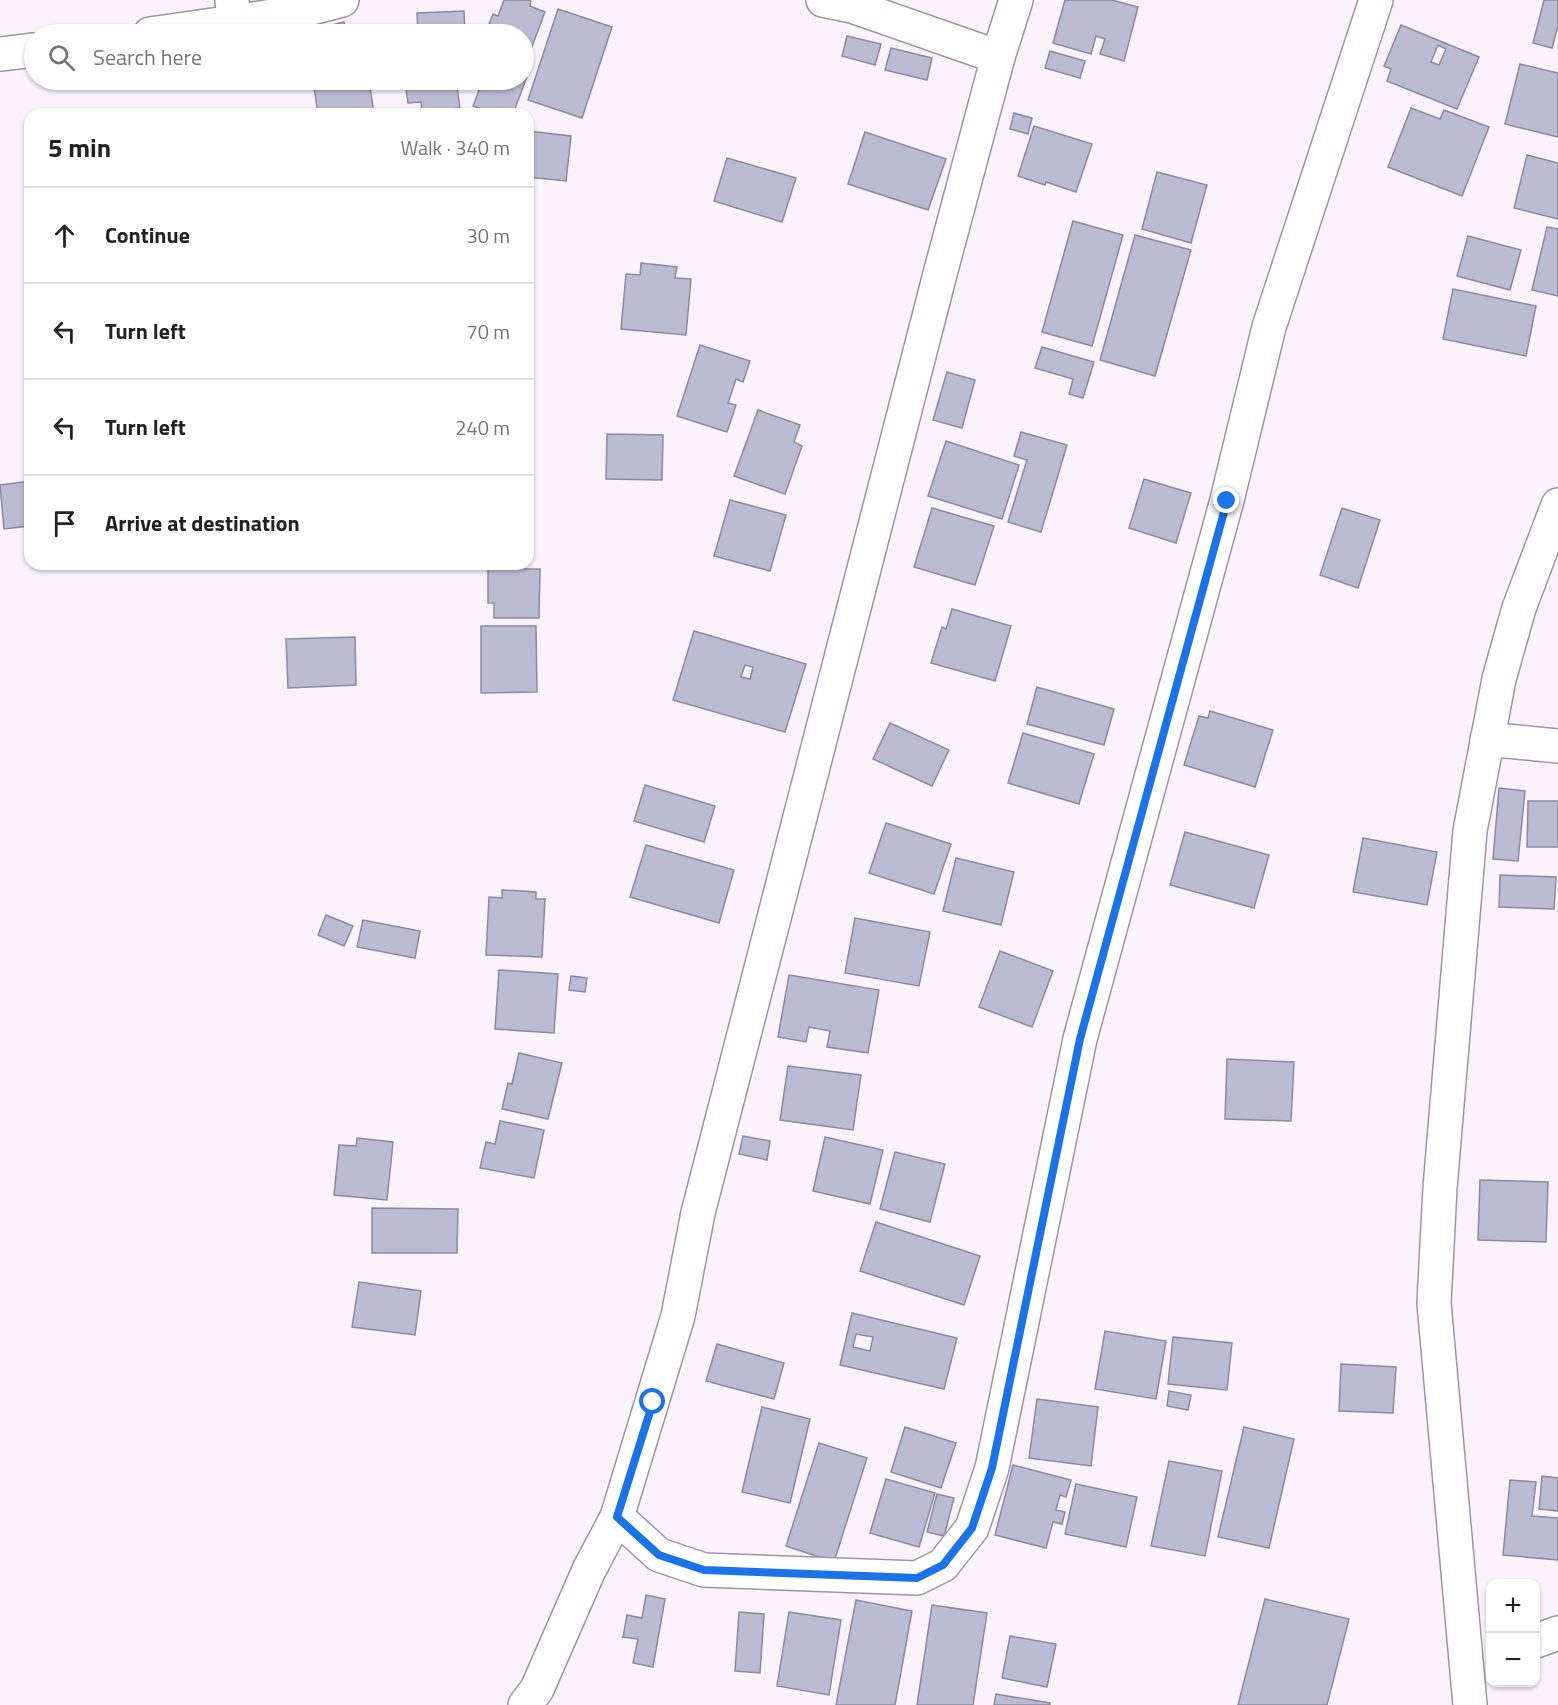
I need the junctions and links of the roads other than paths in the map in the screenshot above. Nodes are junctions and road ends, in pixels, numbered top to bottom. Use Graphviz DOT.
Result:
graph roads {
  1 [pos="342,0"];
  2 [pos="823,0"];
  3 [pos="1016,0"];
  4 [pos="1376,0"];
  5 [pos="233,11"];
  6 [pos="186,24"];
  7 [pos="24,51"];
  8 [pos="0,54"];
  9 [pos="998,57"];
  10 [pos="1558,505"];
  11 [pos="1487,739"];
  12 [pos="1558,746"];
  13 [pos="617,1517"];
  14 [pos="1558,1633"];
  15 [pos="1540,1640"];
  16 [pos="1476,1685"];
  17 [pos="525,1705"];
  1 -- 5 [label="street"];
  2 -- 9 [label="street"];
  3 -- 9 [label="street"];
  4 -- 13 [label="street"];
  5 -- 6 [label="street"];
  7 -- 8 [label="street"];
  9 -- 13 [label="street"];
  10 -- 11 [label="street"];
  11 -- 12 [label="street"];
  11 -- 16 [label="street"];
  13 -- 17 [label="street"];
  14 -- 15 [label="street"];
}
